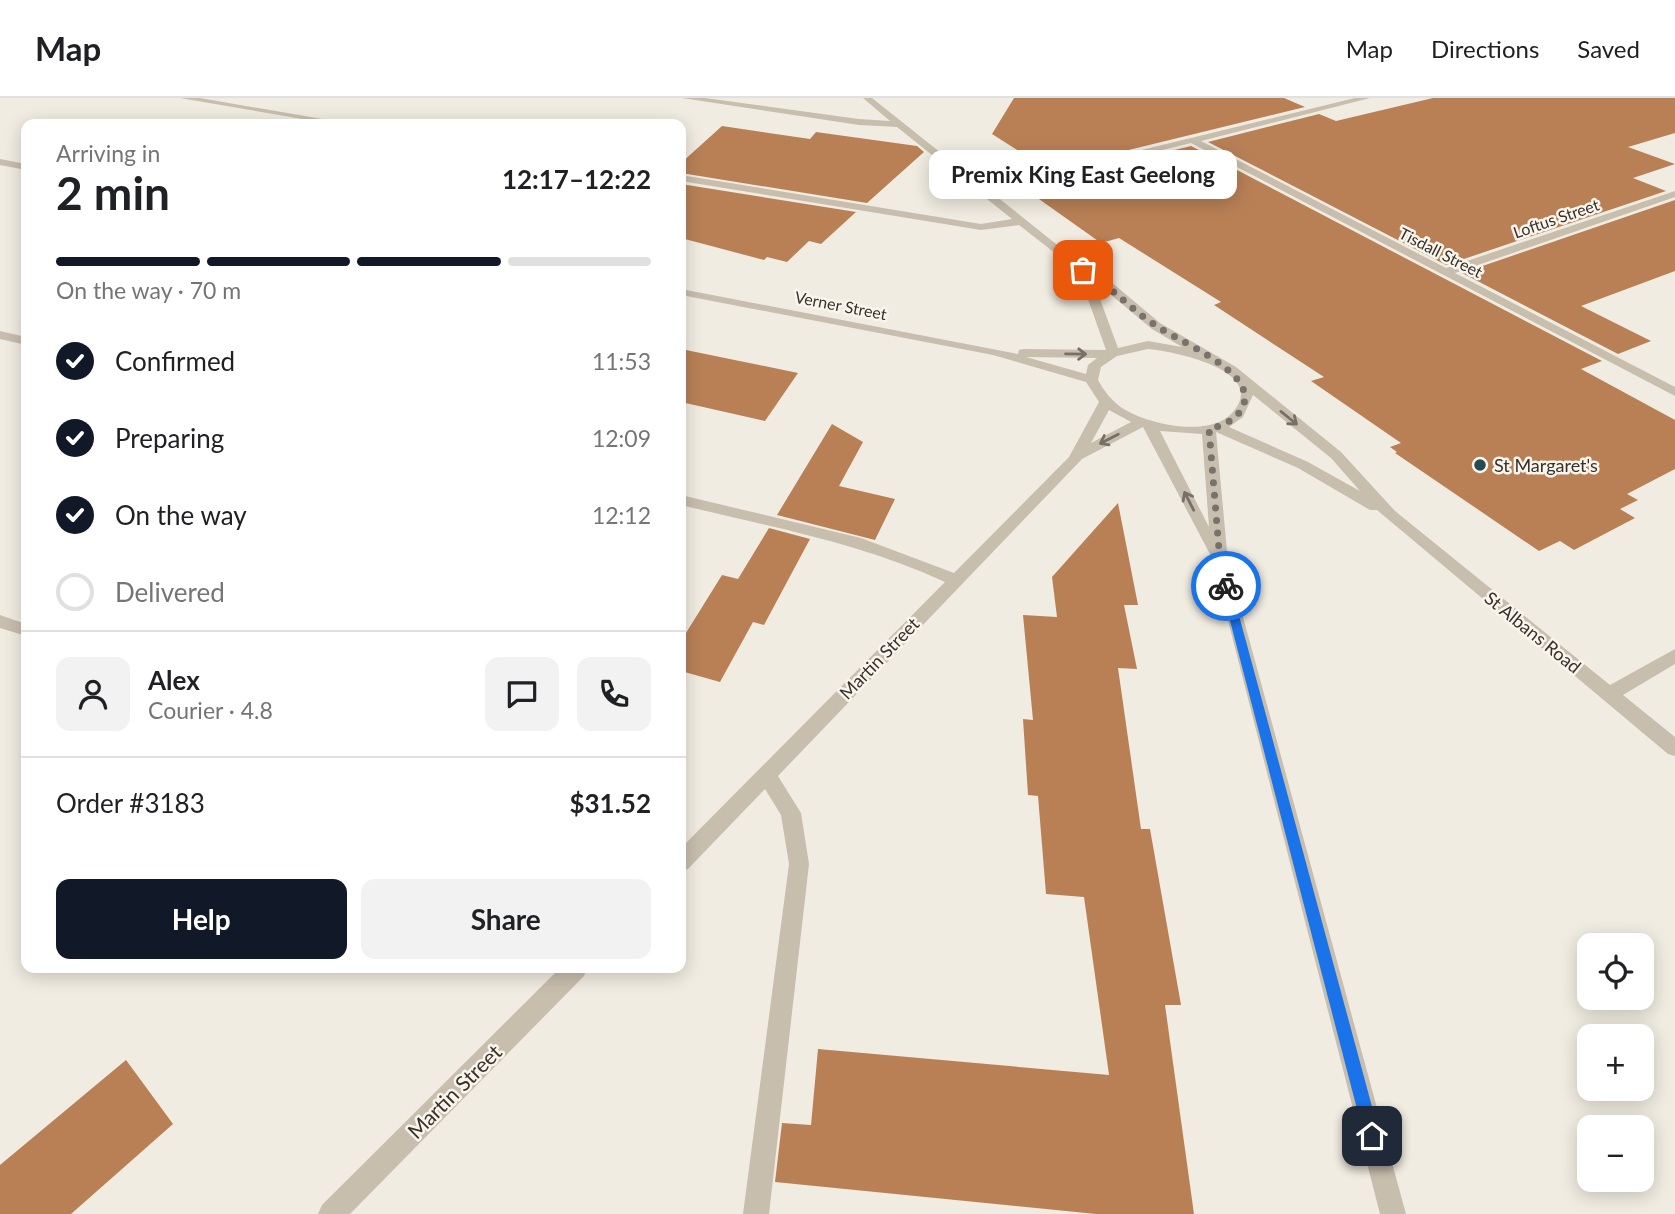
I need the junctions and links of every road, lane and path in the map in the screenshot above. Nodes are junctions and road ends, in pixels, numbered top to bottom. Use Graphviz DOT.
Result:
graph roads {
  1 [pos="184,98"];
  2 [pos="686,98"];
  3 [pos="867,98"];
  4 [pos="1366,98"];
  5 [pos="1351,99"];
  6 [pos="316,119"];
  7 [pos="899,124"];
  8 [pos="1192,140"];
  9 [pos="0,162"];
  10 [pos="21,166"];
  11 [pos="686,179"];
  12 [pos="984,191"];
  13 [pos="1675,194"];
  14 [pos="1022,221"];
  15 [pos="1083,270"];
  16 [pos="1446,272"];
  17 [pos="686,293"];
  18 [pos="0,335"];
  19 [pos="21,340"];
  20 [pos="995,352"];
  21 [pos="1110,353"];
  22 [pos="1207,356"];
  23 [pos="1236,375"];
  24 [pos="1091,379"];
  25 [pos="1675,392"];
  26 [pos="1105,404"];
  27 [pos="1146,425"];
  28 [pos="1213,428"];
  29 [pos="1079,455"];
  30 [pos="686,501"];
  31 [pos="1390,515"];
  32 [pos="1220,562"];
  33 [pos="955,580"];
  34 [pos="0,621"];
  35 [pos="21,629"];
  36 [pos="1675,656"];
  37 [pos="1609,694"];
  38 [pos="1675,748"];
  39 [pos="766,775"];
  40 [pos="686,854"];
  41 [pos="571,973"];
  42 [pos="331,1214"];
  43 [pos="757,1214"];
  44 [pos="1392,1214"];
  1 -- 6 [label="street"];
  2 -- 7 [label="street"];
  3 -- 7 [label="street"];
  4 -- 5 [label="street"];
  5 -- 8 [label="street"];
  7 -- 12 [label="street"];
  8 -- 12 [label="street"];
  8 -- 16 [label="street, Tisdall Street"];
  9 -- 10 [label="street"];
  11 -- 14 [label="street"];
  12 -- 14 [label="street"];
  13 -- 16 [label="street, Loftus Street"];
  14 -- 15 [label="street"];
  15 -- 21 [label="street"];
  15 -- 22 [label="street"];
  16 -- 25 [label="street, Tisdall Street"];
  17 -- 20 [label="street, Verner Street"];
  18 -- 19 [label="street"];
  20 -- 21 [label="street, Verner Street, one-way"];
  20 -- 24 [label="street, Verner Street"];
  21 -- 22 [label="street, Verner Street"];
  21 -- 24 [label="street"];
  22 -- 23 [label="street, St Albans Road"];
  23 -- 28 [label="street"];
  23 -- 31 [label="street, St Albans Road, one-way"];
  24 -- 26 [label="street"];
  26 -- 27 [label="street"];
  26 -- 29 [label="street, Martin Street"];
  27 -- 28 [label="street"];
  27 -- 29 [label="street, Martin Street, one-way"];
  32 -- 27 [label="street, one-way"];
  28 -- 31 [label="street, St Albans Road"];
  28 -- 32 [label="street"];
  29 -- 33 [label="street, Martin Street"];
  30 -- 33 [label="street"];
  31 -- 37 [label="street, St Albans Road"];
  32 -- 44 [label="street"];
  33 -- 39 [label="street, Martin Street"];
  34 -- 35 [label="street"];
  36 -- 37 [label="street"];
  37 -- 38 [label="street, St Albans Road"];
  39 -- 40 [label="street, Martin Street"];
  39 -- 43 [label="street"];
  41 -- 42 [label="street, Martin Street"];
}
